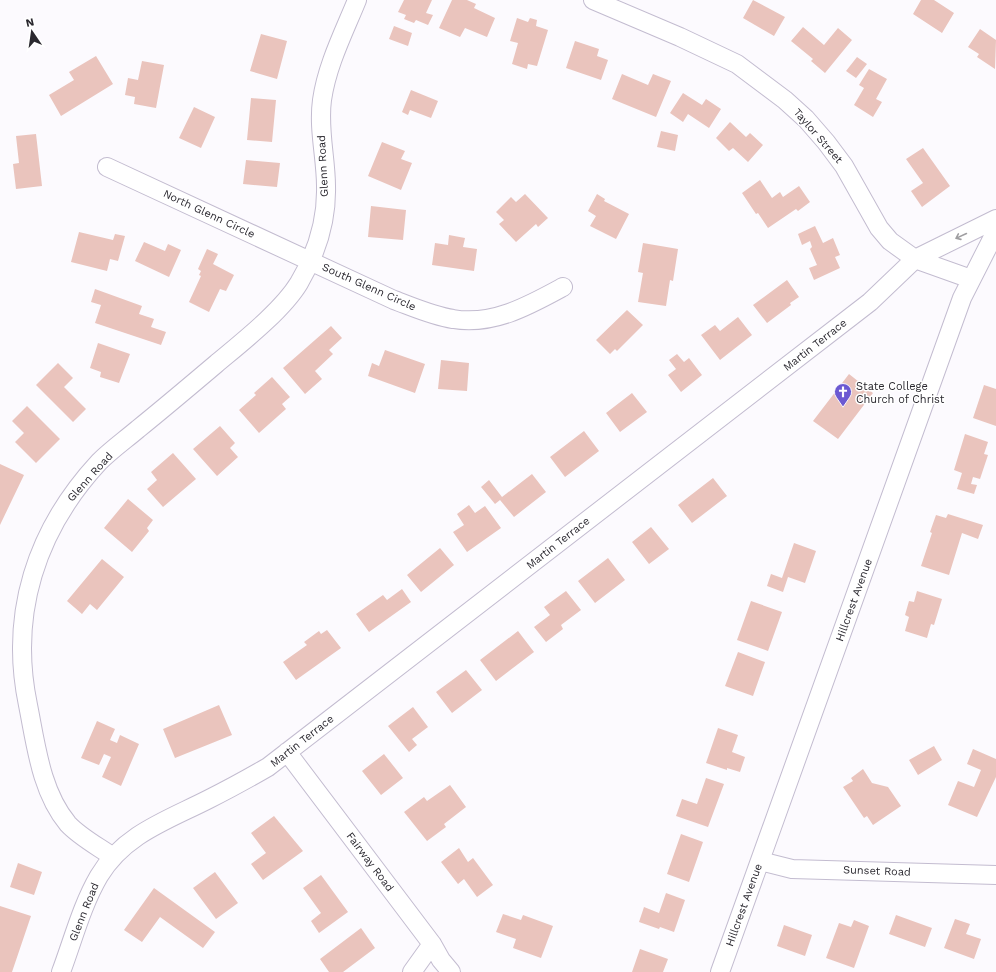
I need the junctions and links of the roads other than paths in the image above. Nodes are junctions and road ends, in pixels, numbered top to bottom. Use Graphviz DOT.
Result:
graph roads {
  1 [pos="357,0"];
  2 [pos="593,0"];
  3 [pos="107,167"];
  4 [pos="996,219"];
  5 [pos="996,231"];
  6 [pos="915,259"];
  7 [pos="310,261"];
  8 [pos="971,279"];
  9 [pos="563,287"];
  10 [pos="287,752"];
  11 [pos="113,857"];
  12 [pos="760,861"];
  13 [pos="996,875"];
  14 [pos="432,944"];
  15 [pos="61,972"];
  16 [pos="412,972"];
  17 [pos="451,972"];
  18 [pos="720,972"];
  1 -- 7 [label="street, Glenn Road"];
  2 -- 6 [label="street, Taylor Street"];
  3 -- 7 [label="street, North Glenn Circle"];
  4 -- 6 [label="street, Martin Terrace, one-way"];
  5 -- 8 [label="street, Hillcrest Avenue"];
  6 -- 8 [label="street, Taylor Street"];
  6 -- 10 [label="street, Martin Terrace"];
  7 -- 9 [label="street, South Glenn Circle"];
  7 -- 11 [label="street, Glenn Road"];
  8 -- 12 [label="street, Hillcrest Avenue"];
  10 -- 11 [label="street, Martin Terrace"];
  10 -- 14 [label="street, Fairway Road"];
  11 -- 15 [label="street, Glenn Road"];
  12 -- 13 [label="street, Sunset Road"];
  12 -- 18 [label="street, Hillcrest Avenue"];
  14 -- 16 [label="street"];
  14 -- 17 [label="street, Fairway Road"];
}
